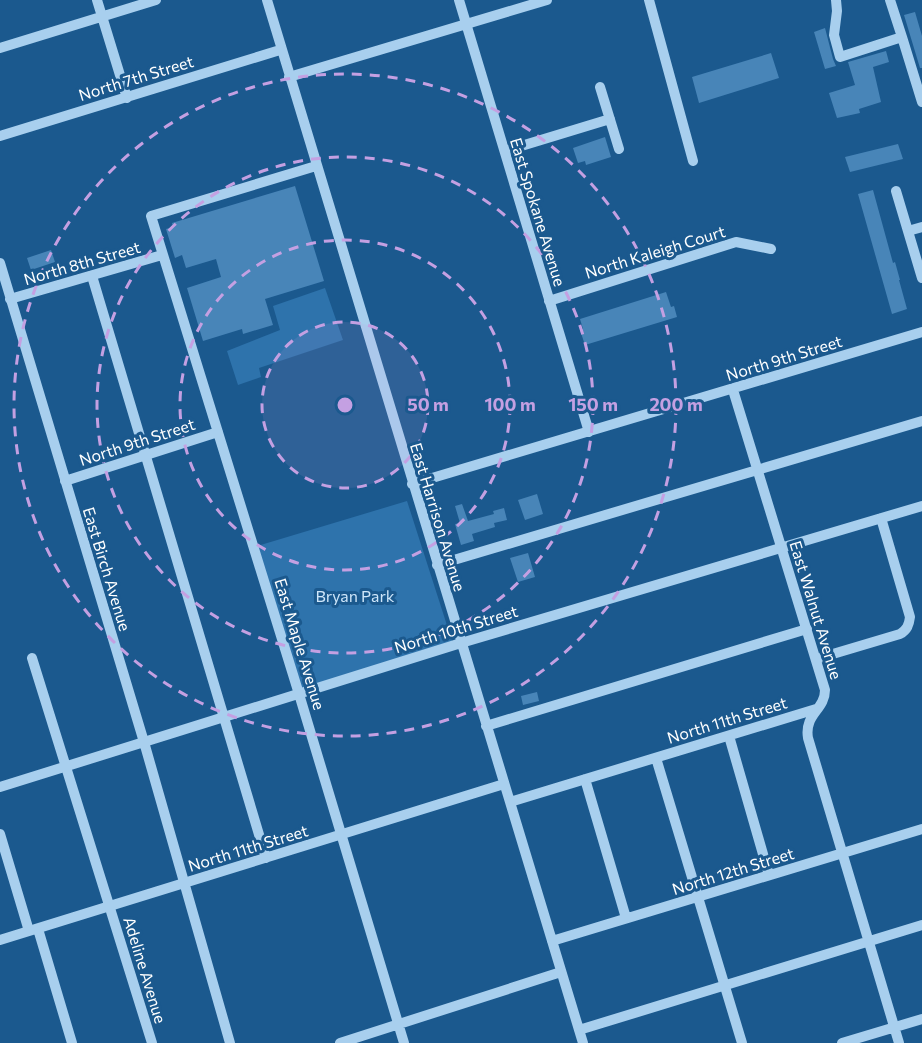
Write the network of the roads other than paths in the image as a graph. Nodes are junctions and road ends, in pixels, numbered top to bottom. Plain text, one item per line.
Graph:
1 (97, 0) edge
2 (156, 0) edge
3 (267, 0) edge
4 (459, 0) edge
5 (547, 0) edge
6 (649, 0) edge
7 (836, 0) edge
8 (890, 0) edge
9 (102, 17) junction
10 (466, 24) junction
11 (902, 37) junction
12 (0, 48) edge
13 (280, 50) junction
14 (289, 77) junction
15 (600, 87) dead end
16 (126, 98) junction
17 (922, 102) edge
18 (610, 119) junction
19 (0, 136) edge
20 (619, 149) dead end
21 (505, 151) junction
22 (693, 161) dead end
23 (316, 166) junction
24 (896, 191) dead end
25 (922, 227) edge
26 (908, 231) junction
27 (771, 249) dead end
28 (162, 255) junction
29 (0, 263) edge
30 (92, 276) junction
31 (922, 278) edge
32 (3, 283) edge
33 (10, 299) junction
34 (549, 301) junction
35 (922, 332) edge
36 (733, 390) junction
37 (922, 421) edge
38 (218, 432) junction
39 (589, 432) junction
40 (146, 455) junction
41 (758, 470) junction
42 (65, 481) junction
43 (412, 484) junction
44 (922, 506) edge
45 (881, 519) junction
46 (781, 547) junction
47 (437, 565) junction
48 (807, 629) junction
49 (461, 643) junction
50 (32, 658) dead end
51 (816, 659) junction
52 (299, 694) junction
53 (816, 709) junction
54 (224, 717) junction
55 (486, 726) junction
56 (729, 736) junction
57 (144, 742) junction
58 (656, 758) junction
59 (66, 766) junction
60 (585, 779) junction
61 (504, 784) junction
62 (0, 787) edge
63 (510, 802) junction
64 (922, 829) edge
65 (0, 834) edge
66 (341, 835) junction
67 (843, 853) junction
68 (266, 858) junction
69 (769, 875) junction
70 (184, 884) junction
71 (698, 897) junction
72 (110, 906) junction
73 (626, 918) junction
74 (922, 925) edge
75 (34, 930) junction
76 (0, 940) edge
77 (552, 941) junction
78 (869, 942) junction
79 (561, 972) junction
80 (725, 985) junction
81 (922, 1019) edge
82 (398, 1025) junction
83 (894, 1028) junction
84 (579, 1030) junction
85 (72, 1043) edge
86 (152, 1043) edge
87 (230, 1043) edge
88 (340, 1043) edge
89 (404, 1043) edge
90 (583, 1043) edge
91 (742, 1043) edge
92 (842, 1043) edge
93 (899, 1043) edge

1 - 9 street
2 - 9 street
3 - 13 street, East Harrison Avenue
4 - 10 street, East Spokane Avenue
5 - 10 street
6 - 22 street
7 - 11 street
8 - 11 street
9 - 12 street
9 - 16 street
10 - 14 street
10 - 21 street, East Spokane Avenue
11 - 17 street
13 - 14 street, East Harrison Avenue
13 - 16 street, North 7th Street
14 - 23 street, East Harrison Avenue
15 - 18 street
16 - 19 street, North 7th Street
18 - 20 street
18 - 21 street
21 - 34 street, East Spokane Avenue
23 - 28 street, East Maple Avenue
23 - 43 street, East Harrison Avenue
24 - 26 street
25 - 26 street
26 - 31 street
27 - 34 street, North Kaleigh Court
28 - 30 street, North 8th Street
28 - 38 street, East Maple Avenue
29 - 32 street, East Birch Avenue
30 - 33 street, North 8th Street
30 - 40 street
32 - 33 street, East Birch Avenue
33 - 42 street, East Birch Avenue
34 - 39 street, East Spokane Avenue
35 - 36 street, North 9th Street
36 - 39 street, North 9th Street
36 - 41 street, East Walnut Avenue
37 - 41 street
38 - 40 street, North 9th Street
38 - 52 street, East Maple Avenue
39 - 43 street, North 9th Street
40 - 42 street, North 9th Street
40 - 54 street
41 - 46 street, East Walnut Avenue
41 - 47 street
42 - 57 street, East Birch Avenue
43 - 47 street, East Harrison Avenue
44 - 45 street, North 10th Street
45 - 46 street, North 10th Street
45 - 51 street
46 - 48 street, East Walnut Avenue
46 - 49 street, North 10th Street
47 - 49 street, East Harrison Avenue
48 - 51 street, East Walnut Avenue
48 - 55 street
49 - 52 street, North 10th Street
49 - 55 street, East Harrison Avenue
50 - 59 street, Adeline Avenue
51 - 53 street, East Walnut Avenue
52 - 54 street, North 10th Street
52 - 66 street, East Maple Avenue
53 - 56 street, North 11th Street
53 - 67 street, East Walnut Avenue
54 - 57 street, North 10th Street
54 - 68 street
55 - 61 street, East Harrison Avenue
56 - 58 street, North 11th Street
56 - 69 street
57 - 59 street, North 10th Street
57 - 70 street, East Birch Avenue
58 - 60 street, North 11th Street
58 - 71 street
59 - 62 street, North 10th Street
59 - 72 street, Adeline Avenue
60 - 63 street, North 11th Street
60 - 73 street
61 - 63 street, East Harrison Avenue
61 - 66 street, North 11th Street
63 - 77 street, East Harrison Avenue
64 - 67 street, North 12th Street
65 - 75 street
66 - 68 street, North 11th Street
66 - 82 street, East Maple Avenue
67 - 69 street, North 12th Street
67 - 78 street, East Walnut Avenue
68 - 70 street, North 11th Street
69 - 71 street, North 12th Street
70 - 72 street, North 11th Street
70 - 87 street, East Birch Avenue
71 - 73 street, North 12th Street
71 - 80 street
72 - 75 street, North 11th Street
72 - 86 street, Adeline Avenue
73 - 77 street, North 12th Street
74 - 78 street
75 - 76 street, North 11th Street
75 - 85 street
77 - 79 street, East Harrison Avenue
78 - 80 street
78 - 83 street, East Walnut Avenue
79 - 82 street
79 - 84 street, East Harrison Avenue
80 - 84 street
80 - 91 street
81 - 83 street
82 - 88 street
82 - 89 street, East Maple Avenue
83 - 92 street
83 - 93 street, East Walnut Avenue
84 - 90 street, East Harrison Avenue

